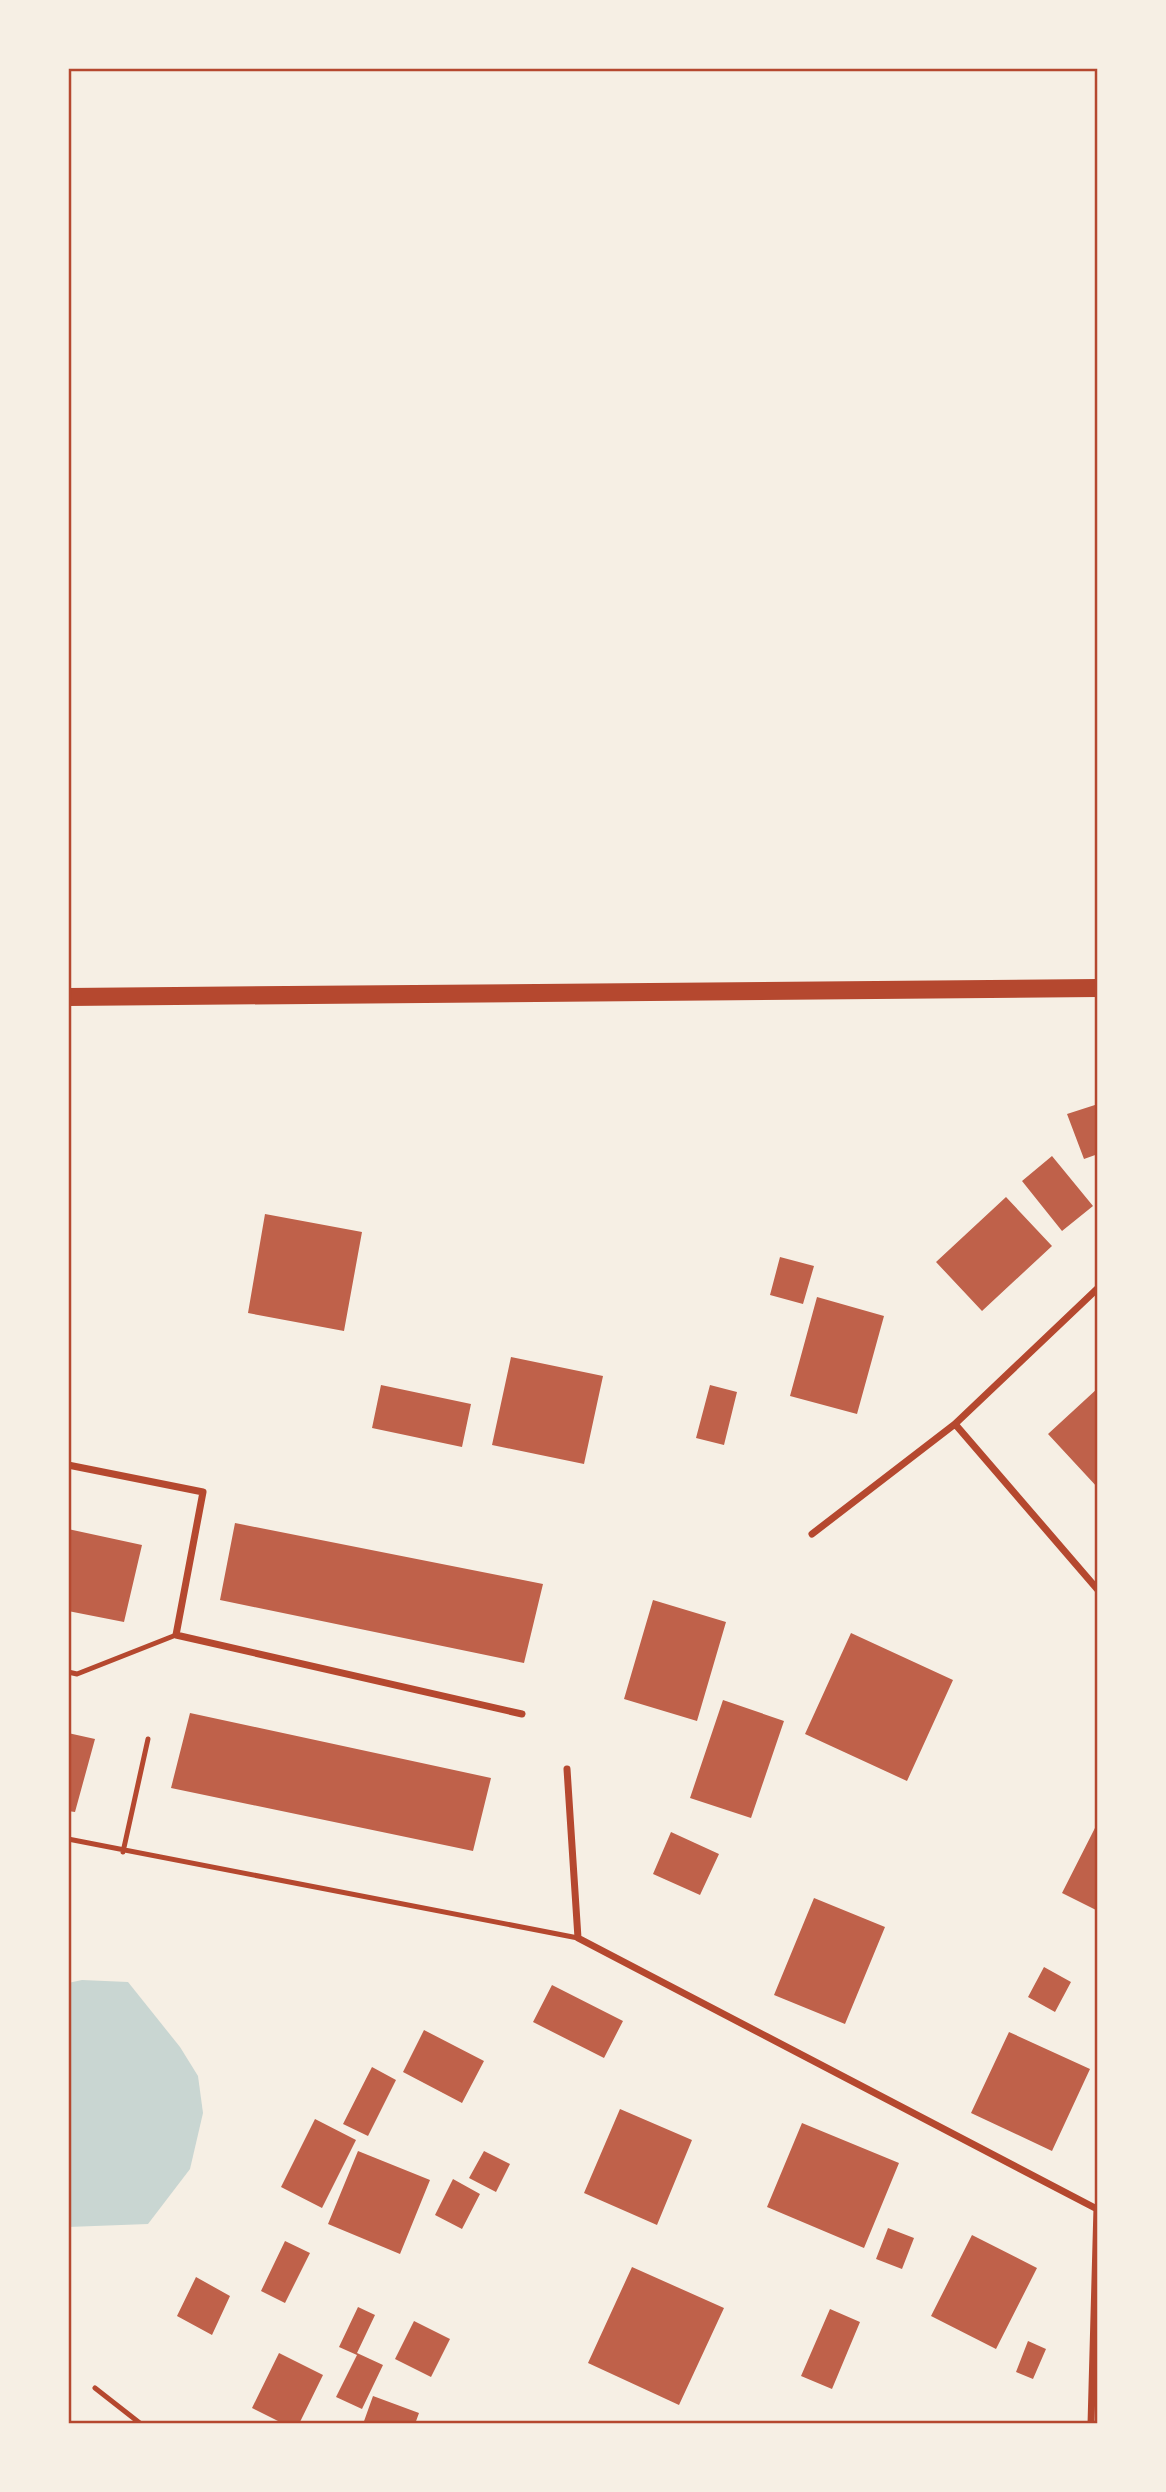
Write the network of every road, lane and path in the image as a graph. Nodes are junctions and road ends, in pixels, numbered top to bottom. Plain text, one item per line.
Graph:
1 (1098, 989) edge
2 (68, 997) edge
3 (1098, 1288) edge
4 (954, 1424) junction
5 (68, 1465) edge
6 (812, 1534) dead end
7 (1098, 1590) edge
8 (176, 1635) junction
9 (68, 1672) edge
10 (522, 1714) dead end
11 (148, 1739) dead end
12 (567, 1769) dead end
13 (68, 1839) edge
14 (122, 1852) junction
15 (578, 1938) junction
16 (1097, 2208) edge
17 (95, 2388) dead end
18 (141, 2424) edge
19 (1091, 2424) edge

1 - 2 main road
3 - 4 street
4 - 6 street
4 - 7 street
5 - 8 street
8 - 9 lane
8 - 10 street
11 - 14 lane
12 - 15 street
13 - 14 lane
14 - 15 lane
15 - 16 street
16 - 19 street
17 - 18 lane

